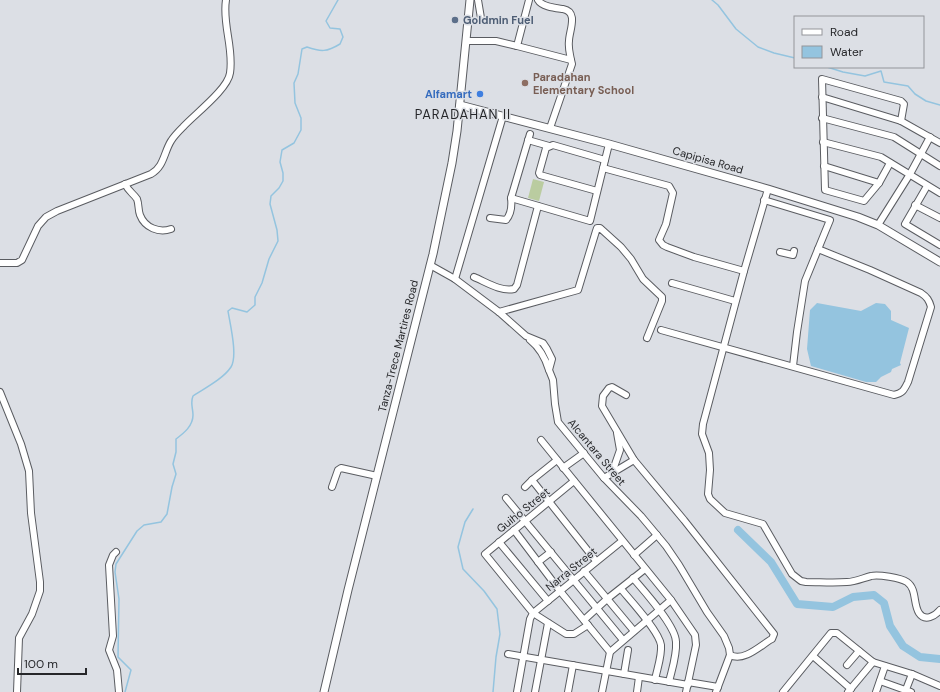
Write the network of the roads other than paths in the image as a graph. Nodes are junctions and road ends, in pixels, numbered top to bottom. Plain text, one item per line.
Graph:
1 (226, 0) edge
2 (470, 0) edge
3 (478, 0) edge
4 (529, 0) edge
5 (538, 0) edge
6 (481, 18) dead end
7 (466, 41) junction
8 (517, 46) junction
9 (571, 60) junction
10 (822, 97) junction
11 (460, 104) junction
12 (503, 116) junction
13 (822, 118) junction
14 (901, 121) junction
15 (550, 128) junction
16 (930, 137) junction
17 (823, 142) junction
18 (940, 143) edge
19 (609, 144) junction
20 (549, 146) junction
21 (920, 155) junction
22 (605, 160) junction
23 (890, 163) junction
24 (824, 166) junction
25 (940, 166) edge
26 (603, 168) junction
27 (910, 174) junction
28 (879, 183) junction
29 (125, 184) junction
30 (927, 186) junction
31 (768, 189) junction
32 (597, 191) junction
33 (940, 193) edge
34 (511, 198) junction
35 (764, 200) junction
36 (915, 205) junction
37 (538, 206) junction
38 (490, 218) dead end
39 (940, 218) edge
40 (878, 225) junction
41 (172, 229) dead end
42 (940, 245) edge
43 (818, 249) junction
44 (794, 251) dead end
45 (780, 252) dead end
46 (940, 262) edge
47 (0, 264) edge
48 (430, 265) junction
49 (744, 271) junction
50 (474, 277) dead end
51 (455, 279) junction
52 (672, 283) dead end
53 (735, 302) junction
54 (499, 312) junction
55 (661, 330) dead end
56 (647, 338) dead end
57 (722, 348) junction
58 (793, 366) junction
59 (0, 392) edge
60 (626, 395) dead end
61 (617, 429) junction
62 (541, 440) dead end
63 (584, 453) junction
64 (557, 460) junction
65 (634, 460) junction
66 (563, 468) junction
67 (612, 473) junction
68 (377, 476) junction
69 (604, 478) junction
70 (532, 480) junction
71 (574, 481) junction
72 (332, 487) dead end
73 (525, 487) dead end
74 (506, 498) dead end
75 (549, 501) junction
76 (525, 521) junction
77 (514, 530) junction
78 (657, 535) junction
79 (622, 541) junction
80 (499, 542) junction
81 (116, 552) dead end
82 (551, 552) junction
83 (634, 555) junction
84 (596, 561) junction
85 (538, 562) junction
86 (645, 569) junction
87 (584, 571) junction
88 (633, 578) junction
89 (574, 580) junction
90 (621, 589) junction
91 (560, 591) junction
92 (607, 599) junction
93 (671, 600) junction
94 (548, 601) junction
95 (596, 609) junction
96 (659, 610) junction
97 (940, 610) edge
98 (533, 613) junction
99 (647, 621) junction
100 (586, 622) junction
101 (548, 623) junction
102 (634, 631) junction
103 (623, 640) junction
104 (628, 650) dead end
105 (859, 651) junction
106 (610, 652) junction
107 (508, 654) dead end
108 (730, 655) junction
109 (812, 656) junction
110 (523, 657) junction
111 (541, 660) junction
112 (873, 662) junction
113 (848, 664) dead end
114 (572, 665) junction
115 (885, 666) junction
116 (606, 671) junction
117 (624, 674) junction
118 (912, 674) junction
119 (639, 677) junction
120 (655, 680) junction
121 (880, 681) junction
122 (669, 682) junction
123 (688, 684) junction
124 (940, 686) edge
125 (717, 689) edge
126 (849, 690) edge
127 (907, 691) edge
128 (17, 692) edge
129 (119, 692) edge
130 (324, 692) edge
131 (517, 692) edge
132 (535, 692) edge
133 (568, 692) edge
134 (602, 692) edge
135 (637, 692) edge
136 (686, 692) edge
137 (783, 692) edge
138 (876, 692) edge

1 - 29 street
2 - 7 main road, Tanza-Trece Martires Road
3 - 6 street
4 - 8 street
5 - 9 street
7 - 8 street
7 - 11 main road, Tanza-Trece Martires Road
8 - 9 street
9 - 15 street
10 - 13 street
10 - 14 street
10 - 14 street
11 - 12 main road, Capipisa Road
11 - 48 main road, Tanza-Trece Martires Road
12 - 15 main road, Capipisa Road
12 - 51 street
13 - 17 street
13 - 21 street
14 - 16 street
15 - 19 main road, Capipisa Road
16 - 18 street
16 - 21 street
17 - 23 street
17 - 24 street
19 - 22 street
19 - 31 main road, Capipisa Road
20 - 22 street
20 - 32 street
20 - 34 street
21 - 25 street
21 - 27 street
22 - 26 street
23 - 27 street
23 - 28 street
24 - 28 street
24 - 28 street
26 - 32 street
26 - 49 street
27 - 30 street
27 - 40 street
29 - 41 street
29 - 47 street
30 - 33 street
30 - 36 street
31 - 35 street
31 - 40 main road, Capipisa Road
32 - 37 street
34 - 37 street
34 - 38 street
35 - 43 street
35 - 49 street
36 - 39 street
36 - 42 street
37 - 50 street
40 - 46 main road, Capipisa Road
43 - 58 street
43 - 58 street
44 - 45 street
48 - 51 street, Alcantara Street
48 - 68 main road, Tanza-Trece Martires Road
49 - 53 street
51 - 54 street, Alcantara Street
52 - 53 street
53 - 57 street
54 - 56 street
54 - 63 street, Alcantara Street
55 - 57 street
57 - 58 street
57 - 97 street
59 - 128 street
60 - 61 street
61 - 65 street
61 - 67 street
62 - 64 street
63 - 66 street
63 - 69 street, Alcantara Street
64 - 66 street
64 - 70 street
65 - 67 street
65 - 108 street
66 - 71 street
67 - 69 street
68 - 72 street
68 - 130 main road, Tanza-Trece Martires Road
69 - 78 street, Alcantara Street
70 - 73 street
70 - 75 street
71 - 75 street, Guiho Street
71 - 79 street
74 - 76 street
75 - 76 street, Guiho Street
75 - 84 street
76 - 77 street, Guiho Street
76 - 82 street
77 - 80 street, Guiho Street
77 - 85 street
78 - 83 street
78 - 108 street, Alcantara Street
79 - 83 street
79 - 84 street, Narra Street
80 - 94 street
80 - 98 street, Guiho Street
81 - 129 street
82 - 85 street
82 - 89 street
83 - 86 street
84 - 87 street, Narra Street
85 - 91 street
86 - 88 street
86 - 93 street
87 - 89 street, Narra Street
87 - 92 street
88 - 90 street
88 - 96 street
89 - 91 street, Narra Street
89 - 95 street
90 - 92 street
90 - 99 street
91 - 94 street, Narra Street
91 - 100 street
92 - 95 street
92 - 102 street
93 - 96 street
93 - 123 street
94 - 98 street, Narra Street
95 - 100 street
95 - 103 street
96 - 99 street
96 - 122 street
98 - 101 street
98 - 110 street
99 - 102 street
99 - 120 street
100 - 101 street
100 - 106 street
101 - 111 street
102 - 103 street
103 - 106 street
104 - 117 street
105 - 109 street
105 - 112 street
105 - 113 street
106 - 116 street
107 - 110 street
108 - 125 street
109 - 126 street
109 - 137 street
110 - 111 street
110 - 131 street
111 - 114 street
111 - 132 street
112 - 115 street
112 - 126 street
114 - 116 street
114 - 133 street
115 - 118 street
115 - 121 street
116 - 117 street
116 - 134 street
117 - 119 street
118 - 124 street
118 - 127 street
119 - 120 street
119 - 135 street
120 - 122 street
121 - 127 street
121 - 138 street
122 - 123 street
123 - 125 street
123 - 136 street

